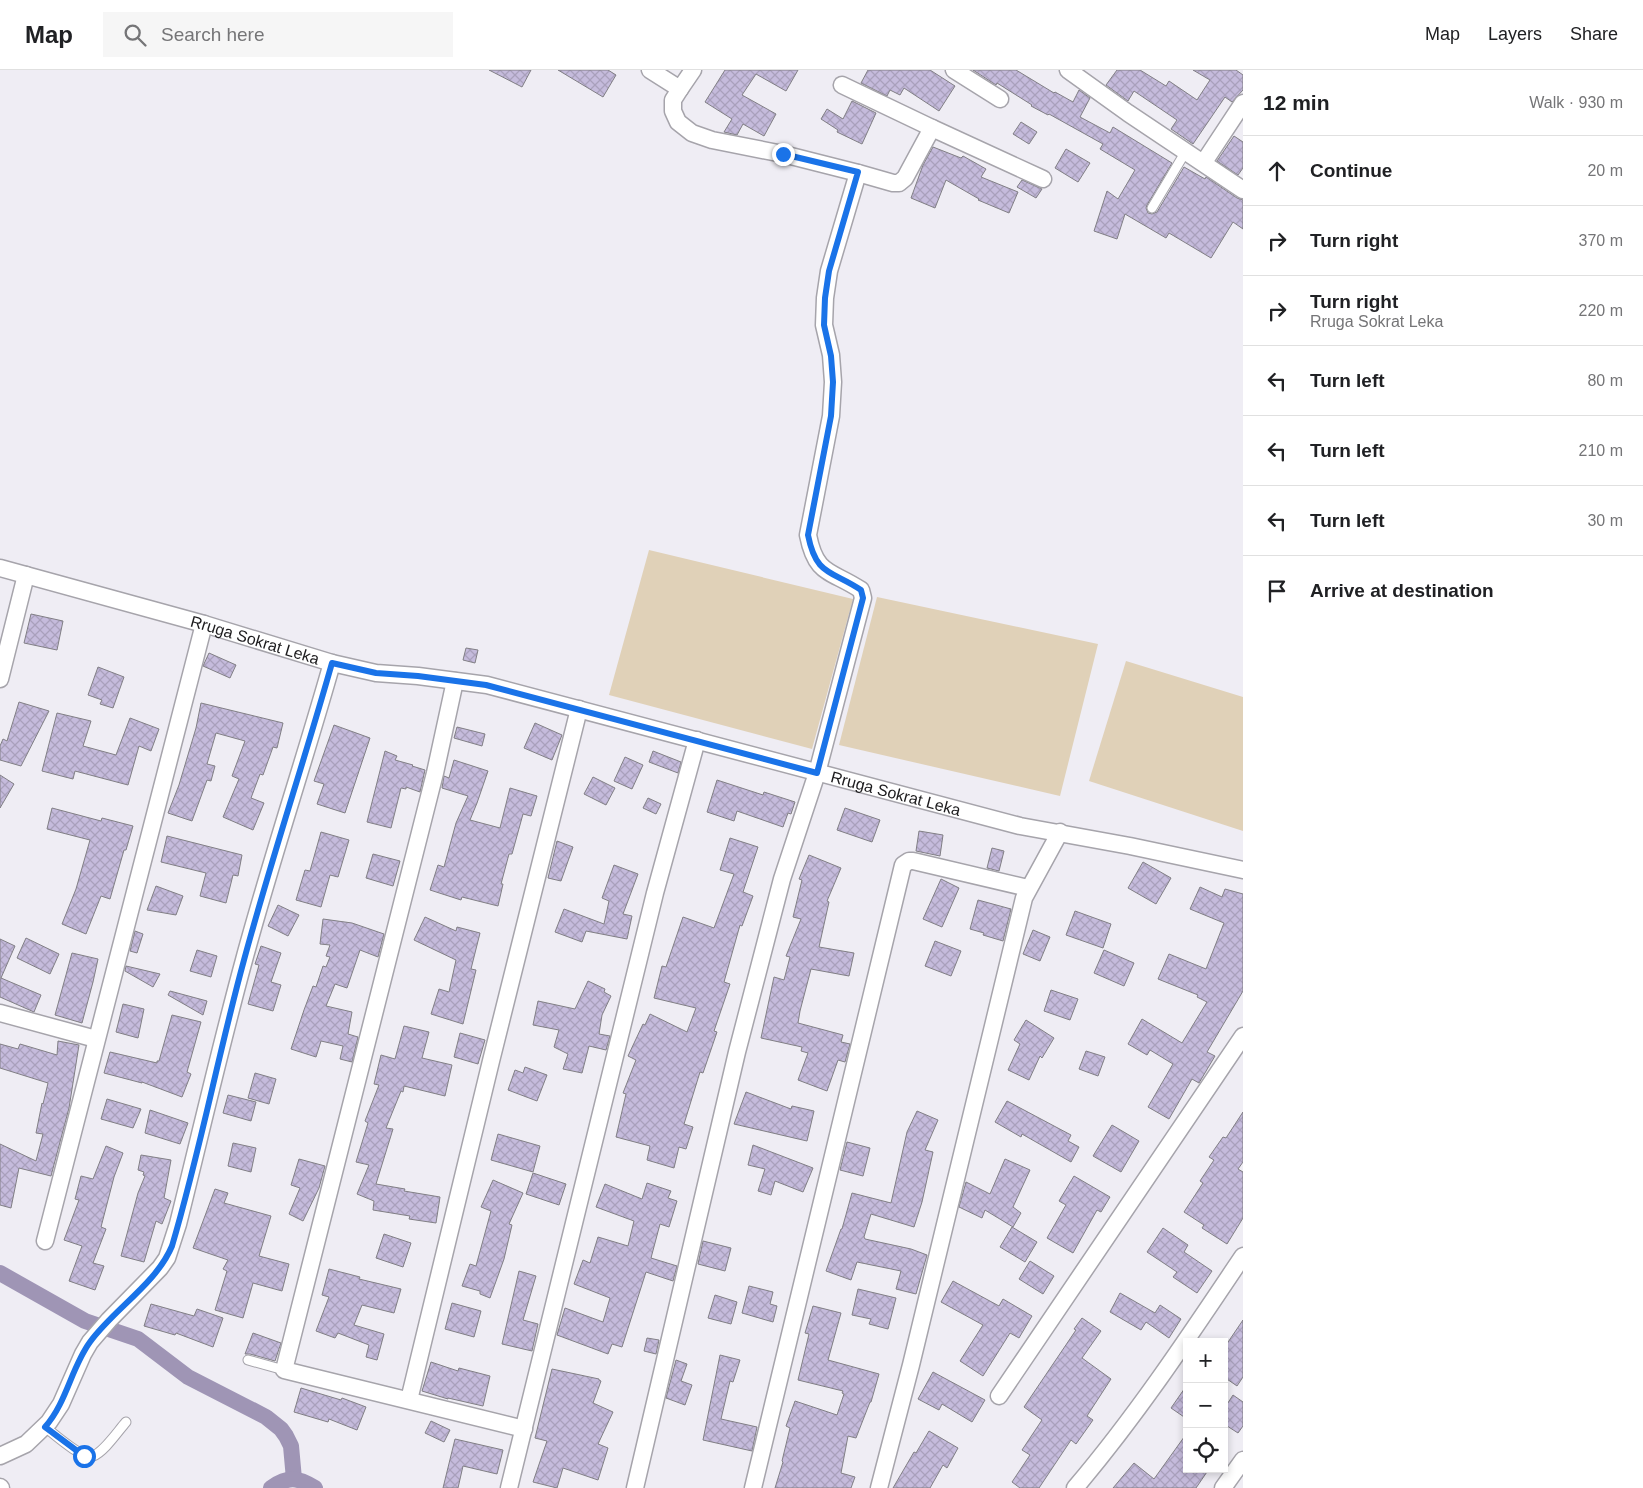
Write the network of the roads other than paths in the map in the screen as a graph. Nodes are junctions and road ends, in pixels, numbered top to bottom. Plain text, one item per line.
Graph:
1 (650, 70) edge
2 (692, 70) edge
3 (954, 70) edge
4 (1068, 70) edge
5 (842, 85) dead end
6 (680, 89) junction
7 (1000, 99) dead end
8 (1243, 102) edge
9 (932, 128) junction
10 (1186, 151) junction
11 (1204, 162) junction
12 (856, 179) junction
13 (1043, 179) dead end
14 (1243, 190) edge
15 (1152, 208) dead end
16 (0, 568) edge
17 (26, 575) junction
18 (204, 624) junction
19 (332, 663) junction
20 (0, 679) edge
21 (455, 681) junction
22 (579, 709) junction
23 (697, 740) junction
24 (817, 773) junction
25 (1060, 832) junction
26 (1243, 870) edge
27 (1028, 888) junction
28 (0, 1013) edge
29 (1243, 1036) edge
30 (96, 1039) junction
31 (45, 1241) dead end
32 (1243, 1256) edge
33 (248, 1360) dead end
34 (284, 1370) junction
35 (999, 1396) dead end
36 (409, 1400) junction
37 (126, 1422) dead end
38 (45, 1427) junction
39 (524, 1429) junction
40 (0, 1456) edge
41 (1243, 1460) edge
42 (509, 1488) edge
43 (635, 1488) edge
44 (753, 1488) edge
45 (879, 1488) edge
46 (1075, 1488) edge
47 (1223, 1488) edge

1 - 6 street
2 - 6 street
3 - 7 street
4 - 10 street
5 - 9 street
6 - 12 street
8 - 11 street
9 - 12 street
9 - 13 street
10 - 11 street
10 - 15 lane
11 - 14 street
12 - 24 street
16 - 17 street, Rruga Sokrat Leka
17 - 18 street, Rruga Sokrat Leka
17 - 20 street
18 - 19 street, Rruga Sokrat Leka
18 - 30 street
19 - 21 street, Rruga Sokrat Leka
19 - 38 street
21 - 22 street, Rruga Sokrat Leka
21 - 34 street
22 - 23 street, Rruga Sokrat Leka
22 - 36 street
23 - 24 street, Rruga Sokrat Leka
23 - 39 street
24 - 25 street, Rruga Sokrat Leka
24 - 43 street
25 - 26 street, Rruga Sokrat Leka
25 - 27 street
27 - 44 street
27 - 45 street
28 - 30 street
29 - 35 street
30 - 31 street
32 - 46 street
33 - 34 lane
34 - 36 street
36 - 39 street
37 - 38 lane
38 - 40 street
39 - 42 street
41 - 47 street

